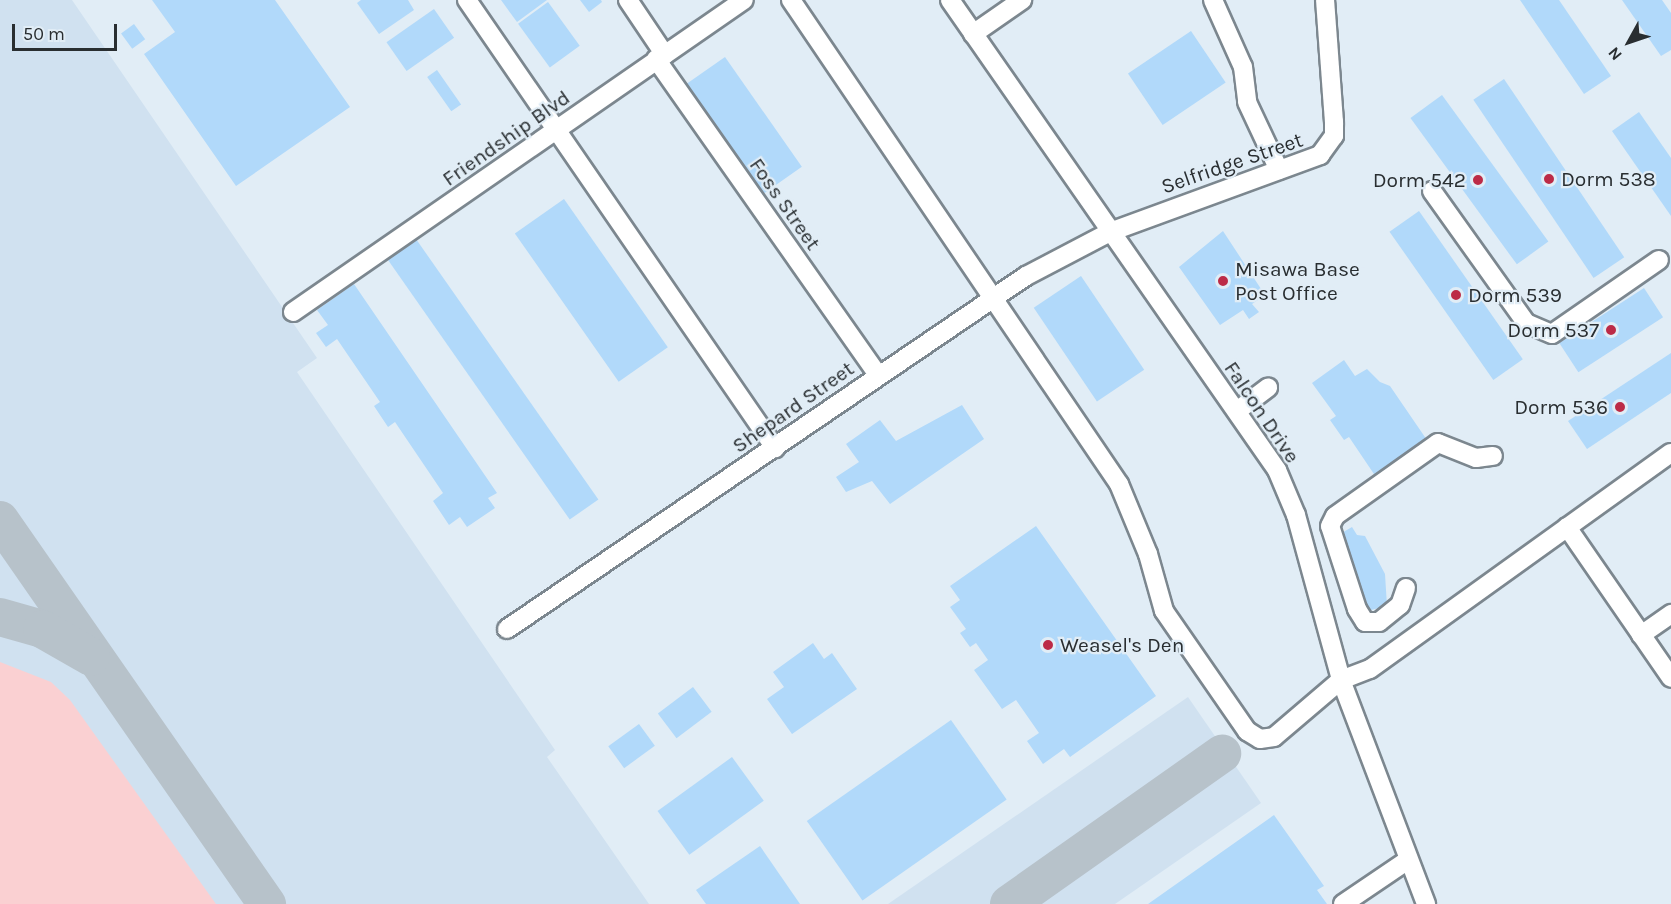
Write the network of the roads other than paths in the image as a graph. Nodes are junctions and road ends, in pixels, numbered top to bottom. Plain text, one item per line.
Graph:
1 (467, 0) edge
2 (627, 0) edge
3 (744, 0) edge
4 (791, 0) edge
5 (950, 0) edge
6 (961, 0) edge
7 (1022, 0) edge
8 (1214, 0) edge
9 (1325, 0) edge
10 (970, 29) junction
11 (660, 57) junction
12 (557, 131) junction
13 (1279, 170) junction
14 (1432, 191) dead end
15 (1110, 232) junction
16 (1659, 260) dead end
17 (994, 300) junction
18 (293, 312) dead end
19 (878, 375) junction
20 (1268, 388) dead end
21 (1237, 411) junction
22 (776, 448) junction
23 (1671, 453) edge
24 (1493, 456) dead end
25 (1567, 527) junction
26 (1406, 588) dead end
27 (1671, 614) edge
28 (507, 628) dead end
29 (1641, 635) junction
30 (1671, 678) edge
31 (1341, 680) junction
32 (1408, 860) junction
33 (1343, 904) edge
34 (1426, 904) edge

1 - 12 street
2 - 11 street, Foss Street
3 - 11 street, Friendship Blvd
4 - 17 street
5 - 10 street, Falcon Drive
6 - 10 street
7 - 10 street
8 - 13 street
9 - 13 street, Selfridge Street
10 - 15 street, Falcon Drive
11 - 12 street, Friendship Blvd
11 - 19 street, Foss Street
12 - 18 street, Friendship Blvd
12 - 22 street
13 - 15 street, Selfridge Street
14 - 16 street
15 - 17 street, Shepard Street
15 - 21 street, Falcon Drive
17 - 19 street, Shepard Street
17 - 31 street
19 - 22 street, Shepard Street
20 - 21 street
21 - 31 street, Falcon Drive
22 - 28 street, Shepard Street
23 - 25 street
24 - 26 street
25 - 29 street
25 - 31 street
27 - 29 street
29 - 30 street
31 - 32 street, Falcon Drive
32 - 33 street
32 - 34 street, Falcon Drive

